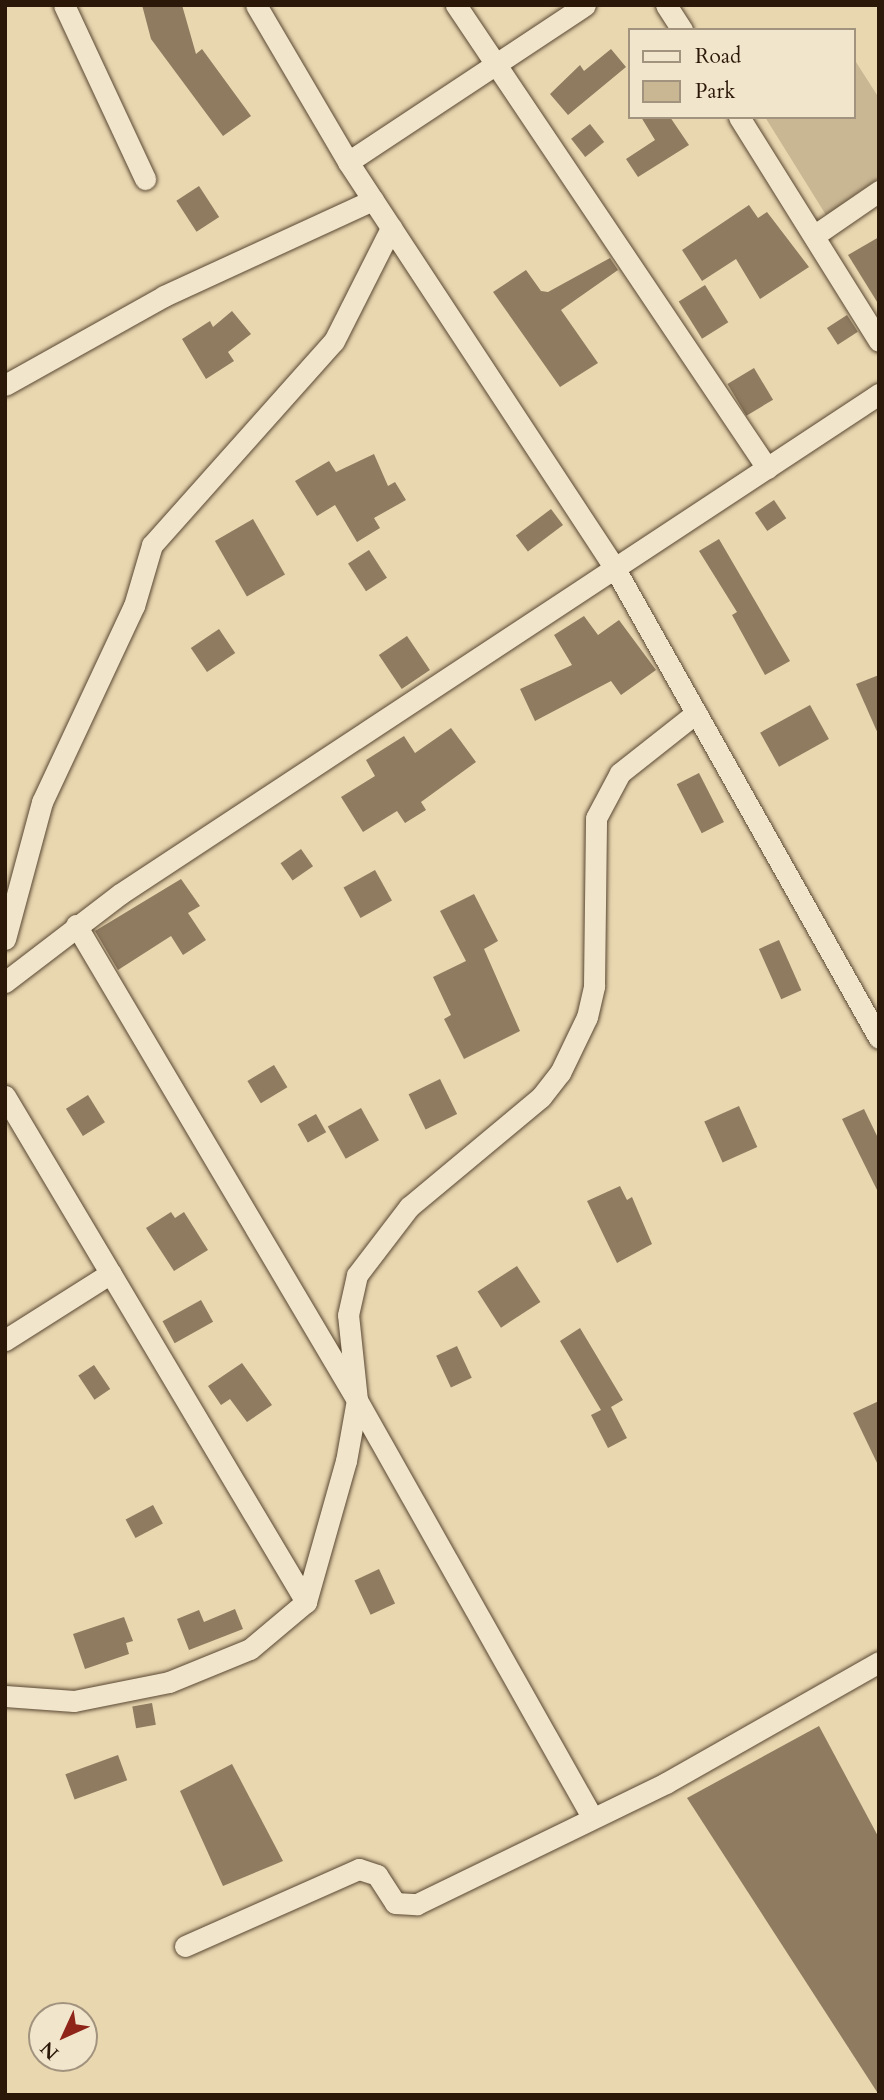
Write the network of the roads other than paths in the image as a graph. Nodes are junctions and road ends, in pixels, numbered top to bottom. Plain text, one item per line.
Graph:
1 (64, 5) edge
2 (257, 5) edge
3 (456, 5) edge
4 (585, 5) edge
5 (666, 5) edge
6 (681, 28) edge
7 (495, 66) junction
8 (740, 119) edge
9 (348, 162) junction
10 (145, 179) dead end
11 (879, 191) edge
12 (373, 200) junction
13 (391, 228) junction
14 (815, 235) junction
15 (879, 341) edge
16 (5, 385) edge
17 (879, 394) edge
18 (766, 468) junction
19 (614, 567) junction
20 (696, 713) junction
21 (76, 925) junction
22 (5, 939) edge
23 (5, 982) edge
24 (879, 1038) edge
25 (5, 1096) edge
26 (111, 1273) junction
27 (5, 1340) edge
28 (357, 1400) junction
29 (306, 1602) junction
30 (879, 1661) edge
31 (5, 1696) edge
32 (592, 1817) junction
33 (185, 1946) dead end

1 - 10 street
2 - 9 street
3 - 7 street
4 - 7 street
5 - 6 street
7 - 9 street
7 - 18 street
8 - 14 street
9 - 12 street
11 - 14 street
12 - 13 street
12 - 16 street
13 - 19 street
13 - 22 street
14 - 15 street
17 - 18 street
18 - 19 street
19 - 20 street
19 - 21 street
20 - 24 street
20 - 28 street
21 - 23 street
21 - 28 street
25 - 26 street
26 - 27 street
26 - 29 street
28 - 29 street
28 - 32 street
29 - 31 street
30 - 32 street
32 - 33 street

